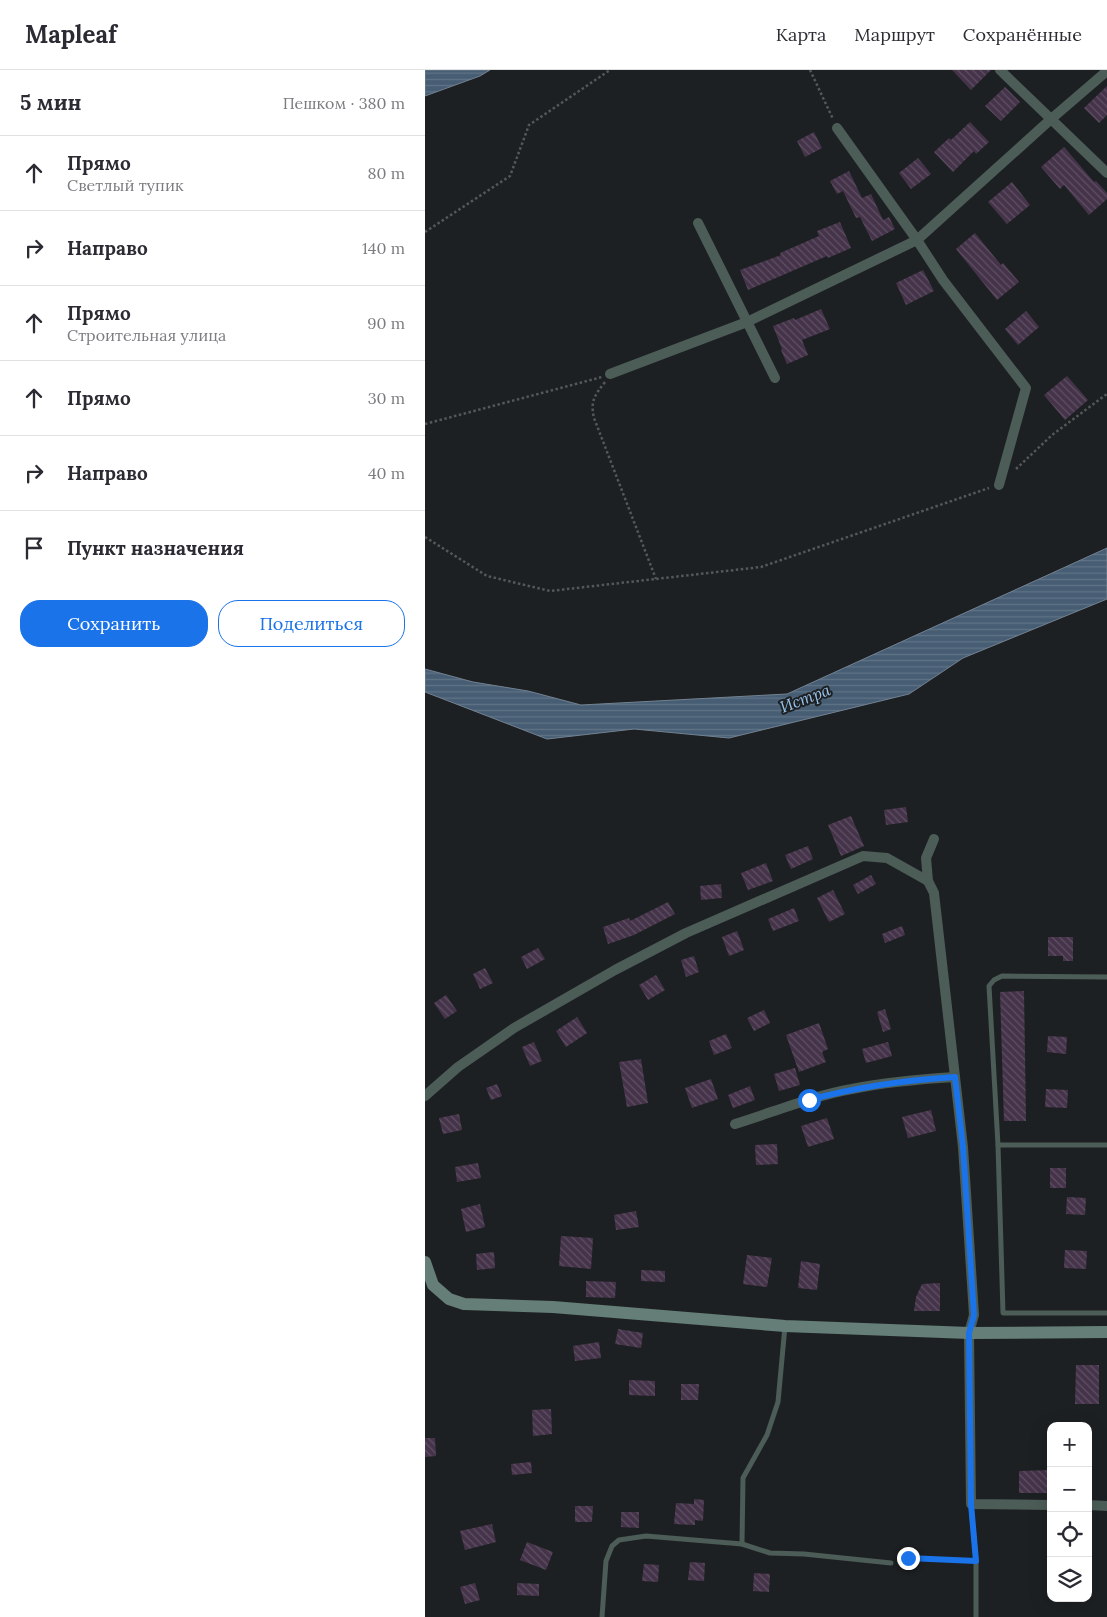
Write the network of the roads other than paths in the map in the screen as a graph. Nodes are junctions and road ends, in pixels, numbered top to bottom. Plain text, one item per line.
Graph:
1 (1000, 70) edge
2 (1107, 71) edge
3 (1050, 120) junction
4 (837, 128) road end
5 (1107, 173) edge
6 (697, 223) dead end
7 (917, 240) junction
8 (747, 322) junction
9 (610, 374) road end
10 (775, 378) dead end
11 (999, 485) road end
12 (934, 838) dead end
13 (927, 881) junction
14 (1107, 977) edge
15 (955, 1077) junction
16 (425, 1096) edge
17 (735, 1124) dead end
18 (997, 1145) junction
19 (1107, 1145) edge
20 (425, 1262) edge
21 (1107, 1313) edge
22 (785, 1326) junction
23 (1107, 1332) edge
24 (969, 1333) junction
25 (971, 1504) junction
26 (1047, 1505) edge
27 (1092, 1506) edge
28 (1107, 1506) edge
29 (742, 1544) junction
30 (891, 1563) road end
31 (602, 1617) edge
32 (976, 1617) edge

1 - 3 street
2 - 3 street
3 - 5 street
3 - 7 street
4 - 7 street
6 - 8 street
7 - 8 street
7 - 11 street
8 - 9 street
8 - 10 street
12 - 13 street
13 - 15 street
13 - 16 street
14 - 18 lane
15 - 17 street
15 - 24 street
18 - 19 lane
18 - 21 lane
20 - 22 street
22 - 24 street
22 - 29 lane
23 - 24 street
24 - 25 street
25 - 26 street
25 - 32 lane
27 - 28 street
29 - 30 lane
29 - 31 lane

